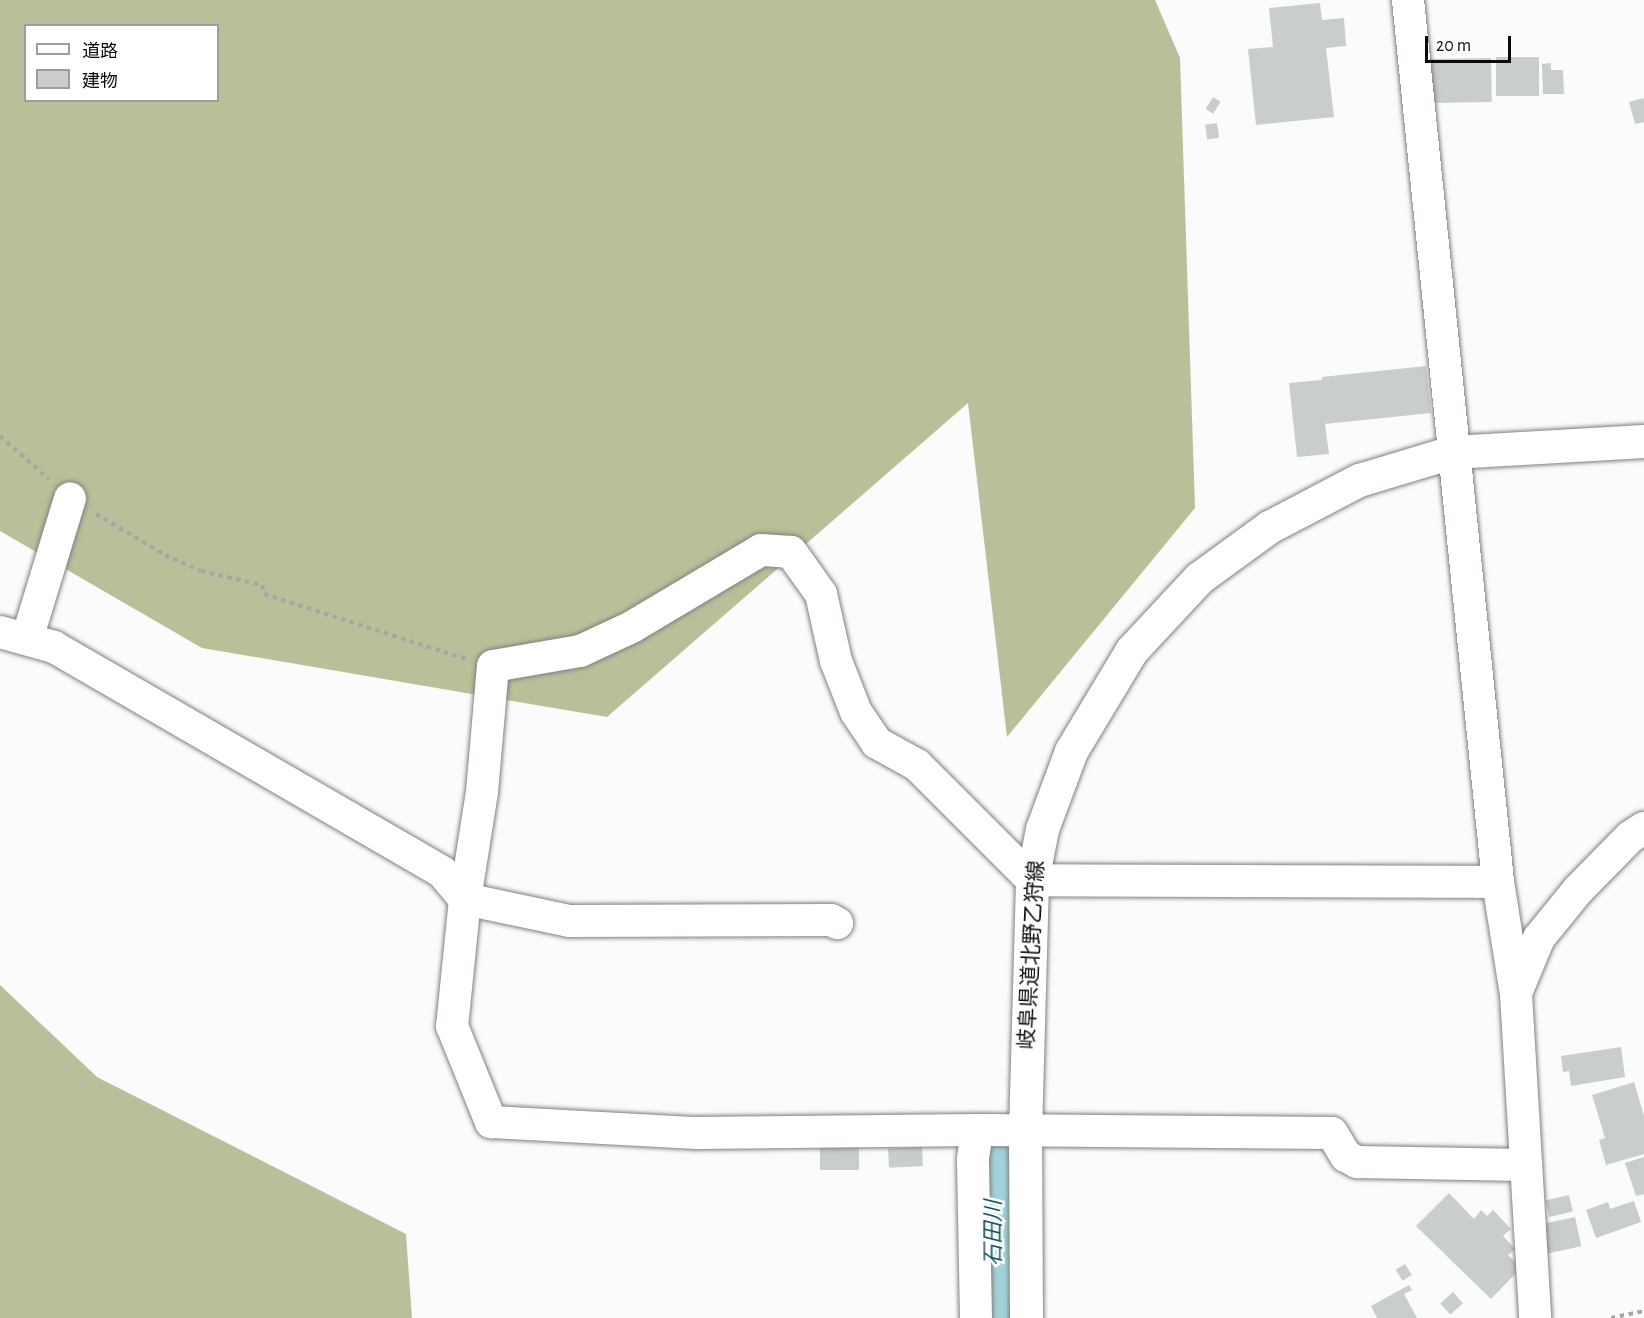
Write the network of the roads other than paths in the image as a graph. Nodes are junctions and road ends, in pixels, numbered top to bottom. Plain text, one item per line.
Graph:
1 (1408, 0) edge
2 (1644, 441) edge
3 (1452, 452) junction
4 (70, 498) road end
5 (14, 635) edge
6 (1644, 828) edge
7 (1032, 880) junction
8 (1498, 882) junction
9 (465, 899) junction
10 (837, 924) dead end
11 (1516, 994) junction
12 (977, 1130) junction
13 (1025, 1132) junction
14 (1524, 1165) junction
15 (976, 1318) edge
16 (1026, 1318) edge
17 (1535, 1318) edge

1 - 3 street
2 - 3 main road, 岐阜県道北野乙狩線
3 - 7 main road, 岐阜県道北野乙狩線
3 - 8 street
4 - 5 street
5 - 9 street
6 - 11 street
7 - 8 street
7 - 9 street
7 - 13 main road, 岐阜県道北野乙狩線
8 - 11 street
9 - 10 street
9 - 12 street
11 - 14 street
12 - 13 street
12 - 15 street
13 - 14 street
13 - 16 main road, 岐阜県道北野乙狩線
14 - 17 street

